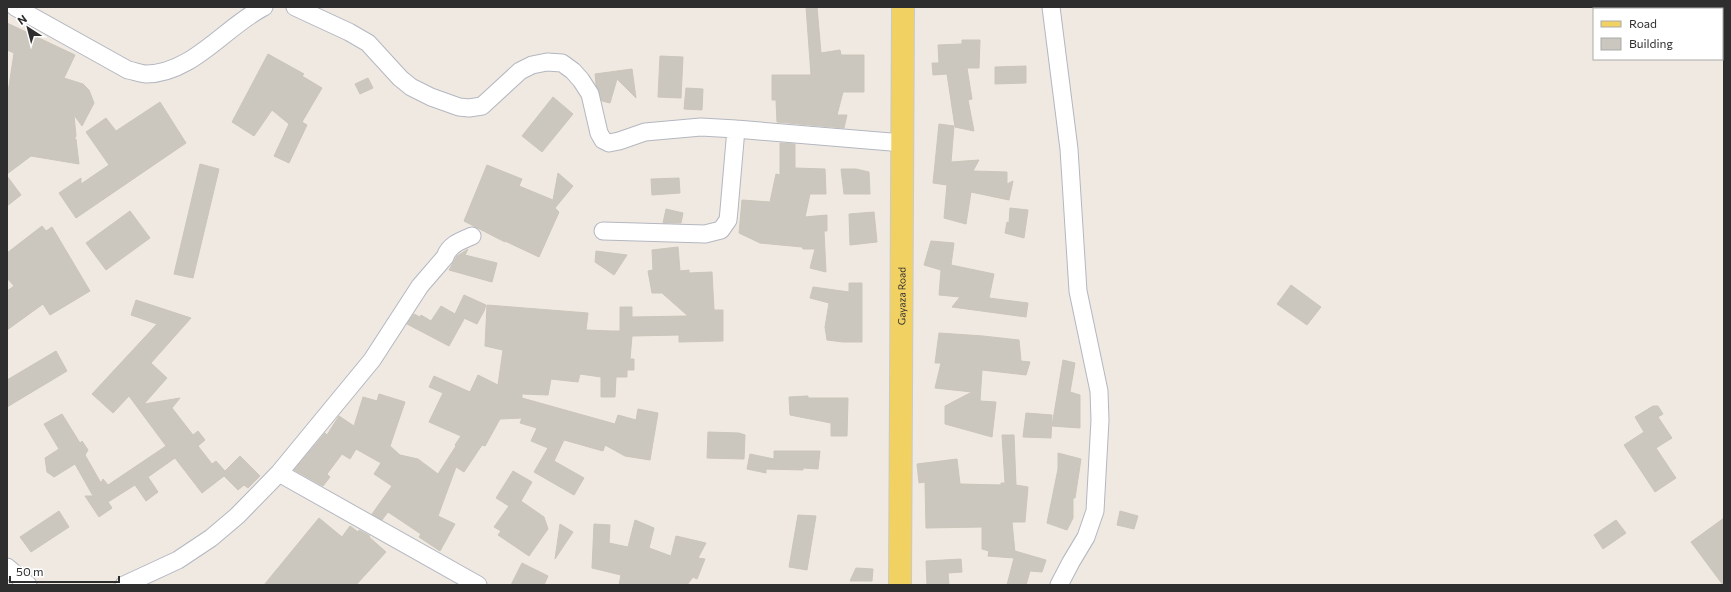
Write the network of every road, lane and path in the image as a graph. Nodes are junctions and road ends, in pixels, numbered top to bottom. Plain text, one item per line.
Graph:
1 (15, 7) edge
2 (264, 7) edge
3 (296, 7) edge
4 (903, 7) edge
5 (1051, 7) edge
6 (736, 128) junction
7 (903, 142) junction
8 (603, 230) dead end
9 (472, 236) dead end
10 (279, 473) junction
11 (7, 567) edge
12 (28, 585) edge
13 (124, 585) edge
14 (478, 585) edge
15 (900, 585) edge
16 (1059, 585) edge

1 - 2 street
3 - 6 street
4 - 7 main road, Gayaza Road
5 - 16 street
6 - 7 street
6 - 8 street
7 - 15 main road, Gayaza Road
9 - 10 street
10 - 13 street
10 - 14 street
11 - 12 street

